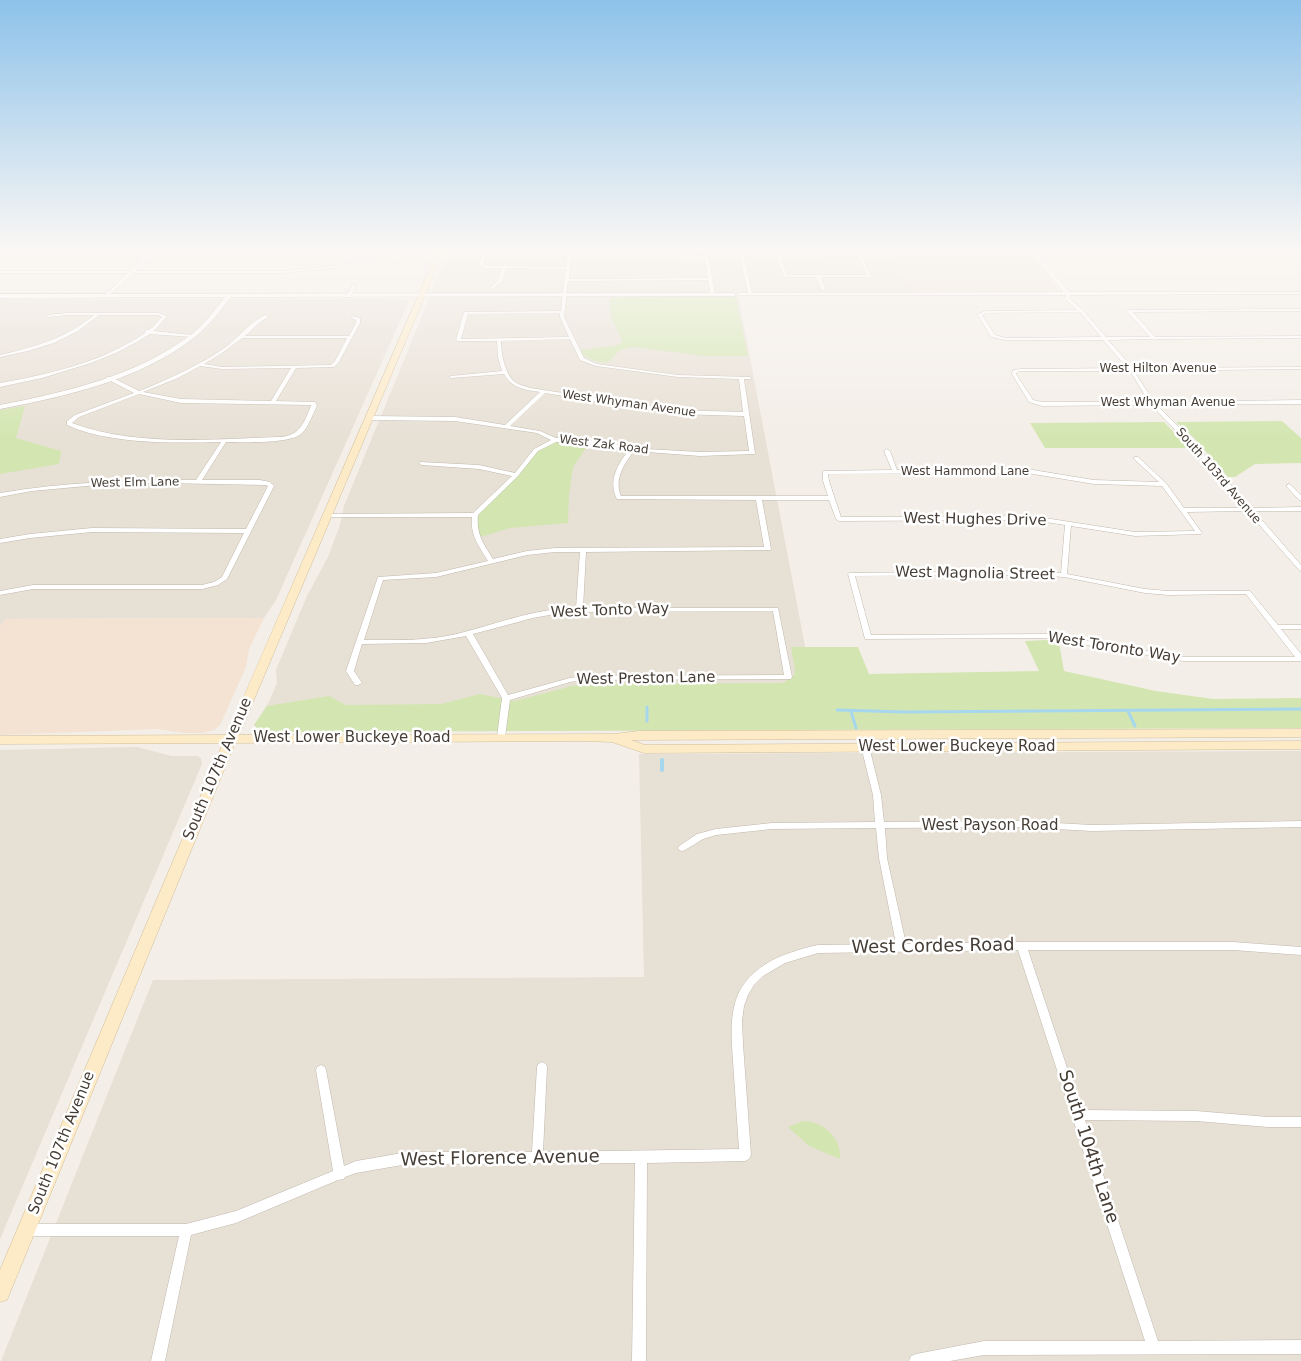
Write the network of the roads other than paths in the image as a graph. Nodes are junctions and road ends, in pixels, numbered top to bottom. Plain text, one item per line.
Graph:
1 (1081, 311) edge
2 (216, 312) edge
3 (414, 312) edge
4 (562, 312) joint
5 (1030, 312) edge
6 (1129, 312) edge
7 (98, 314) junction
8 (48, 316) dead end
9 (267, 316) dead end
10 (354, 316) dead end
11 (147, 332) junction
12 (192, 336) junction
13 (241, 337) junction
14 (350, 337) junction
15 (1301, 337) edge
16 (571, 338) junction
17 (1155, 338) junction
18 (1105, 339) junction
19 (499, 340) junction
20 (0, 356) edge
21 (200, 365) junction
22 (294, 367) junction
23 (1301, 368) edge
24 (1131, 369) junction
25 (506, 372) junction
26 (451, 377) dead end
27 (109, 378) junction
28 (741, 378) junction
29 (750, 378) dead end
30 (0, 386) edge
31 (138, 392) junction
32 (543, 392) junction
33 (273, 401) junction
34 (1301, 402) edge
35 (1036, 403) joint
36 (1152, 404) junction
37 (0, 407) edge
38 (746, 414) junction
39 (369, 418) junction
40 (507, 426) junction
41 (226, 440) junction
42 (555, 440) junction
43 (633, 449) junction
44 (887, 451) dead end
45 (1136, 458) dead end
46 (422, 463) dead end
47 (895, 472) junction
48 (516, 475) junction
49 (198, 482) junction
50 (1164, 484) junction
51 (1301, 486) edge
52 (0, 495) edge
53 (759, 498) junction
54 (831, 498) junction
55 (1301, 499) edge
56 (1248, 509) junction
57 (1301, 509) edge
58 (1182, 510) junction
59 (327, 515) junction
60 (475, 515) junction
61 (1068, 523) junction
62 (249, 530) junction
63 (0, 541) edge
64 (583, 550) junction
65 (492, 562) junction
66 (1301, 569) edge
67 (1064, 575) junction
68 (1, 592) edge
69 (578, 609) junction
70 (1276, 627) junction
71 (1301, 627) edge
72 (468, 632) junction
73 (868, 637) joint
74 (359, 642) junction
75 (1301, 659) edge
76 (788, 677) joint
77 (358, 683) dead end
78 (506, 698) junction
79 (1301, 733) edge
80 (862, 734) junction
81 (501, 737) junction
82 (231, 738) junction
83 (614, 738) junction
84 (0, 740) edge
85 (1301, 745) edge
86 (865, 748) junction
87 (1301, 824) edge
88 (879, 826) junction
89 (682, 848) dead end
90 (1022, 946) junction
91 (902, 947) junction
92 (1301, 951) edge
93 (542, 1067) dead end
94 (321, 1070) dead end
95 (1078, 1114) junction
96 (1301, 1122) edge
97 (745, 1155) joint
98 (537, 1157) junction
99 (641, 1157) junction
100 (340, 1174) junction
101 (26, 1230) junction
102 (186, 1230) junction
103 (0, 1293) edge
104 (1301, 1347) edge
105 (1154, 1348) junction
106 (158, 1361) edge
107 (639, 1361) edge
108 (916, 1361) edge

1 - 18 street, South 103rd Avenue
2 - 12 street
3 - 39 main road, South 107th Avenue
4 - 16 street
4 - 19 street
5 - 18 street
6 - 17 street
7 - 8 street
7 - 11 street
7 - 20 street
9 - 13 street
10 - 14 street
11 - 12 street
11 - 30 street
12 - 27 street
13 - 14 street
13 - 21 street
14 - 22 street
15 - 17 street
16 - 19 street
16 - 28 street
17 - 18 street
18 - 24 street, South 103rd Avenue
19 - 25 street
21 - 22 street
21 - 31 street
22 - 33 street
23 - 24 street, West Hilton Avenue
24 - 35 street, West Hilton Avenue
24 - 36 street, South 103rd Avenue
25 - 26 street
25 - 32 street, West Whyman Avenue
27 - 31 street
27 - 37 street
28 - 29 street
28 - 38 street
31 - 33 street
31 - 41 street
32 - 38 street, West Whyman Avenue
32 - 40 street
33 - 41 street
34 - 36 street, West Whyman Avenue
35 - 36 street, West Whyman Avenue
36 - 56 street, South 103rd Avenue
38 - 43 street, West Zak Road
39 - 40 street, West Zak Road
39 - 59 main road, South 107th Avenue
40 - 42 street, West Zak Road
41 - 49 street
42 - 43 street, West Zak Road
42 - 48 street
43 - 53 street
44 - 47 street
45 - 50 street
46 - 48 street
47 - 50 street, West Hammond Lane
47 - 54 street, West Hammond Lane
48 - 60 street
49 - 52 street, West Elm Lane
49 - 62 street, West Elm Lane
50 - 58 street
51 - 55 street
53 - 54 street
53 - 64 street
54 - 61 street, West Hughes Drive
56 - 57 street
56 - 58 street
56 - 66 street, South 103rd Avenue
58 - 61 street, West Hughes Drive
59 - 60 street
59 - 82 main road, South 107th Avenue
60 - 65 street
61 - 67 street
62 - 63 street
62 - 68 street
64 - 65 street
64 - 69 street
65 - 74 street
67 - 70 street, West Magnolia Street
67 - 73 street, West Magnolia Street
69 - 72 street, West Tonto Way
69 - 76 street, West Tonto Way
70 - 71 street
70 - 75 street
72 - 74 street, West Tonto Way
72 - 78 street
73 - 75 street, West Toronto Way
74 - 77 street
76 - 78 street, West Preston Lane
78 - 81 street
79 - 80 main road, West Lower Buckeye Road
80 - 83 main road, West Lower Buckeye Road
80 - 86 street
81 - 82 main road, West Lower Buckeye Road
81 - 83 main road, West Lower Buckeye Road
82 - 84 main road, West Lower Buckeye Road
82 - 101 main road, South 107th Avenue
83 - 86 main road, West Lower Buckeye Road
85 - 86 main road, West Lower Buckeye Road
86 - 88 street
87 - 88 street, West Payson Road
88 - 89 street, West Payson Road
88 - 91 street
90 - 91 street, West Cordes Road
90 - 92 street, West Cordes Road
90 - 95 street, South 104th Lane
91 - 97 street, West Cordes Road
93 - 98 street
94 - 100 street
95 - 96 street
95 - 105 street, South 104th Lane
97 - 99 street, West Florence Avenue
98 - 99 street, West Florence Avenue
98 - 100 street, West Florence Avenue
99 - 107 street
100 - 102 street, West Florence Avenue
101 - 102 street, West Florence Avenue
101 - 103 main road, South 107th Avenue
102 - 106 street
104 - 105 street
105 - 108 street

